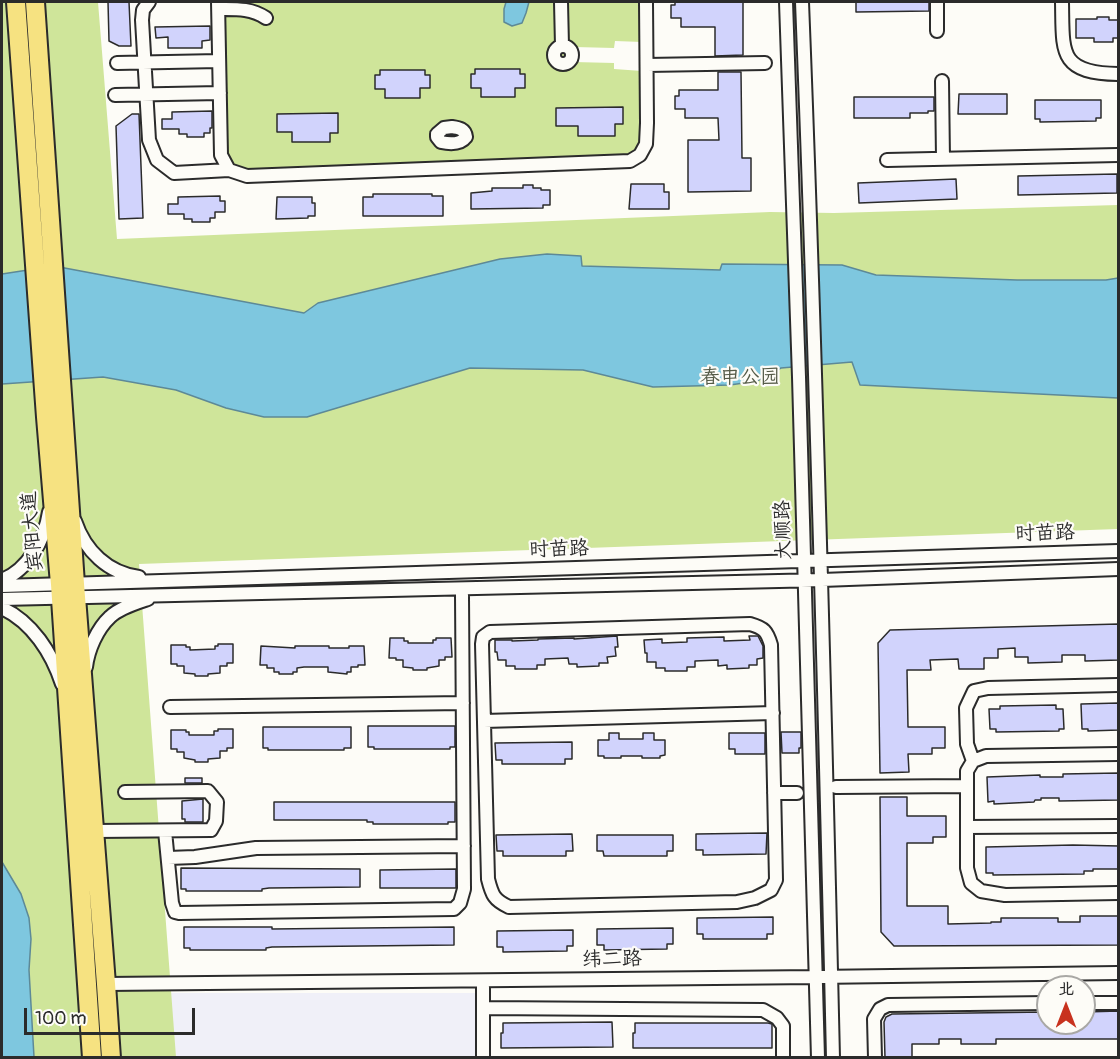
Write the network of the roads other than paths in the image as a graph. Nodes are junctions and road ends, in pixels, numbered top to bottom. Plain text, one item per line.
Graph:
1 (16, 2) edge
2 (35, 2) edge
3 (149, 2) edge
4 (561, 2) edge
5 (646, 2) edge
6 (786, 2) edge
7 (802, 2) edge
8 (937, 2) edge
9 (1062, 2) edge
10 (218, 5) edge
11 (266, 18) dead end
12 (937, 31) dead end
13 (562, 46) dead end
14 (219, 61) junction
15 (145, 62) junction
16 (117, 63) dead end
17 (765, 63) dead end
18 (647, 65) junction
19 (1119, 74) edge
20 (942, 81) dead end
21 (220, 93) junction
22 (115, 95) dead end
23 (146, 95) junction
24 (1119, 155) edge
25 (943, 159) junction
26 (887, 160) dead end
27 (229, 171) junction
28 (41, 225) junction
29 (61, 494) junction
30 (1119, 551) edge
31 (804, 562) junction
32 (821, 562) junction
33 (1119, 569) edge
34 (2, 580) edge
35 (822, 580) junction
36 (2, 586) edge
37 (167, 588) junction
38 (68, 590) junction
39 (462, 595) dead end
40 (2, 598) edge
41 (2, 608) edge
42 (1119, 685) edge
43 (84, 692) junction
44 (68, 703) junction
45 (463, 704) junction
46 (170, 706) dead end
47 (773, 713) junction
48 (484, 721) junction
49 (1119, 754) edge
50 (973, 761) junction
51 (967, 786) junction
52 (836, 787) dead end
53 (125, 792) dead end
54 (774, 793) junction
55 (797, 793) dead end
56 (1119, 826) edge
57 (967, 827) junction
58 (94, 831) junction
59 (165, 831) junction
60 (464, 846) junction
61 (168, 858) junction
62 (1119, 893) edge
63 (1119, 973) edge
64 (816, 977) junction
65 (831, 977) junction
66 (106, 984) junction
67 (483, 987) dead end
68 (1036, 1003) edge
69 (1096, 1003) edge
70 (1119, 1003) edge
71 (483, 1008) junction
72 (93, 1058) edge
73 (111, 1058) edge
74 (483, 1058) edge
75 (783, 1058) edge
76 (818, 1058) edge
77 (833, 1058) edge
78 (875, 1058) edge

1 - 28 highway, 宾阳大道
2 - 28 highway, 宾阳大道
3 - 15 street
4 - 13 street
5 - 18 street
6 - 31 street, 大顺路
7 - 32 street, 大顺路
8 - 12 street
9 - 19 street
10 - 11 street
10 - 14 street
14 - 15 street
14 - 21 street
15 - 16 street
15 - 23 street
17 - 18 street
18 - 27 street
20 - 25 street
21 - 23 street
21 - 27 street
22 - 23 street
23 - 27 street
24 - 25 street
25 - 26 street
28 - 29 highway, 宾阳大道
28 - 29 highway, 宾阳大道
29 - 34 street
29 - 37 street
29 - 38 highway, 宾阳大道
30 - 32 street, 时苗路
31 - 32 street, 时苗路
31 - 37 street, 时苗路
31 - 64 street, 大顺路
32 - 35 street, 大顺路
33 - 35 street, 时苗路
35 - 37 street, 时苗路
35 - 65 street, 大顺路
36 - 38 street, 时苗路
37 - 38 street, 时苗路
37 - 43 street
38 - 40 street, 时苗路
38 - 43 highway, 宾阳大道
38 - 44 highway, 宾阳大道
39 - 45 street
41 - 44 street
42 - 50 street
43 - 58 highway, 宾阳大道
44 - 72 highway, 宾阳大道
45 - 46 street
45 - 60 street
47 - 48 street
47 - 48 street
47 - 54 street
48 - 54 street
49 - 50 street
50 - 51 street
51 - 52 street
51 - 57 street
53 - 59 street
54 - 55 street
56 - 57 street
57 - 62 street
58 - 59 street
58 - 66 highway, 宾阳大道
59 - 61 street
60 - 61 street
60 - 61 street
63 - 65 street, 纬二路
64 - 65 street, 纬二路
64 - 66 street, 纬二路
64 - 76 street, 大顺路
65 - 77 street, 大顺路
66 - 73 highway, 宾阳大道
67 - 71 street
68 - 78 street
69 - 70 street
71 - 74 street
71 - 75 street

